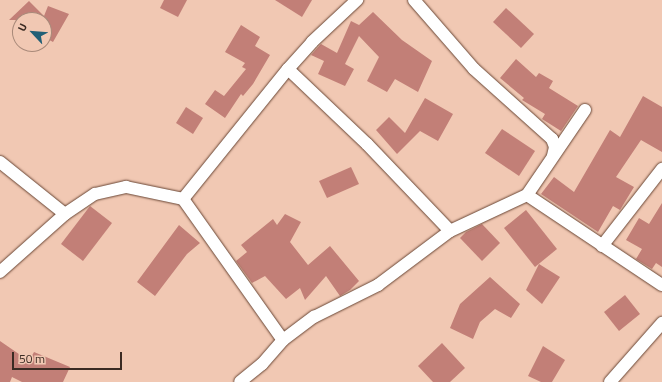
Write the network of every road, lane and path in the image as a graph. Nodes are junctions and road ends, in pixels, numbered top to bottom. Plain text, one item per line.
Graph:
1 (357, 0) edge
2 (414, 0) edge
3 (288, 69) junction
4 (585, 110) dead end
5 (553, 156) junction
6 (0, 162) edge
7 (662, 169) edge
8 (527, 195) junction
9 (183, 199) junction
10 (66, 214) junction
11 (450, 231) junction
12 (602, 246) junction
13 (0, 272) edge
14 (662, 285) edge
15 (662, 323) edge
16 (283, 340) junction
17 (240, 382) edge
18 (610, 382) edge

1 - 3 street
2 - 5 street
3 - 9 street
3 - 11 street
4 - 5 street
5 - 8 street
6 - 10 street
7 - 12 street
8 - 11 street
8 - 12 street
9 - 10 street
9 - 16 street
10 - 13 street
11 - 16 street
12 - 14 street
15 - 18 street
16 - 17 street

